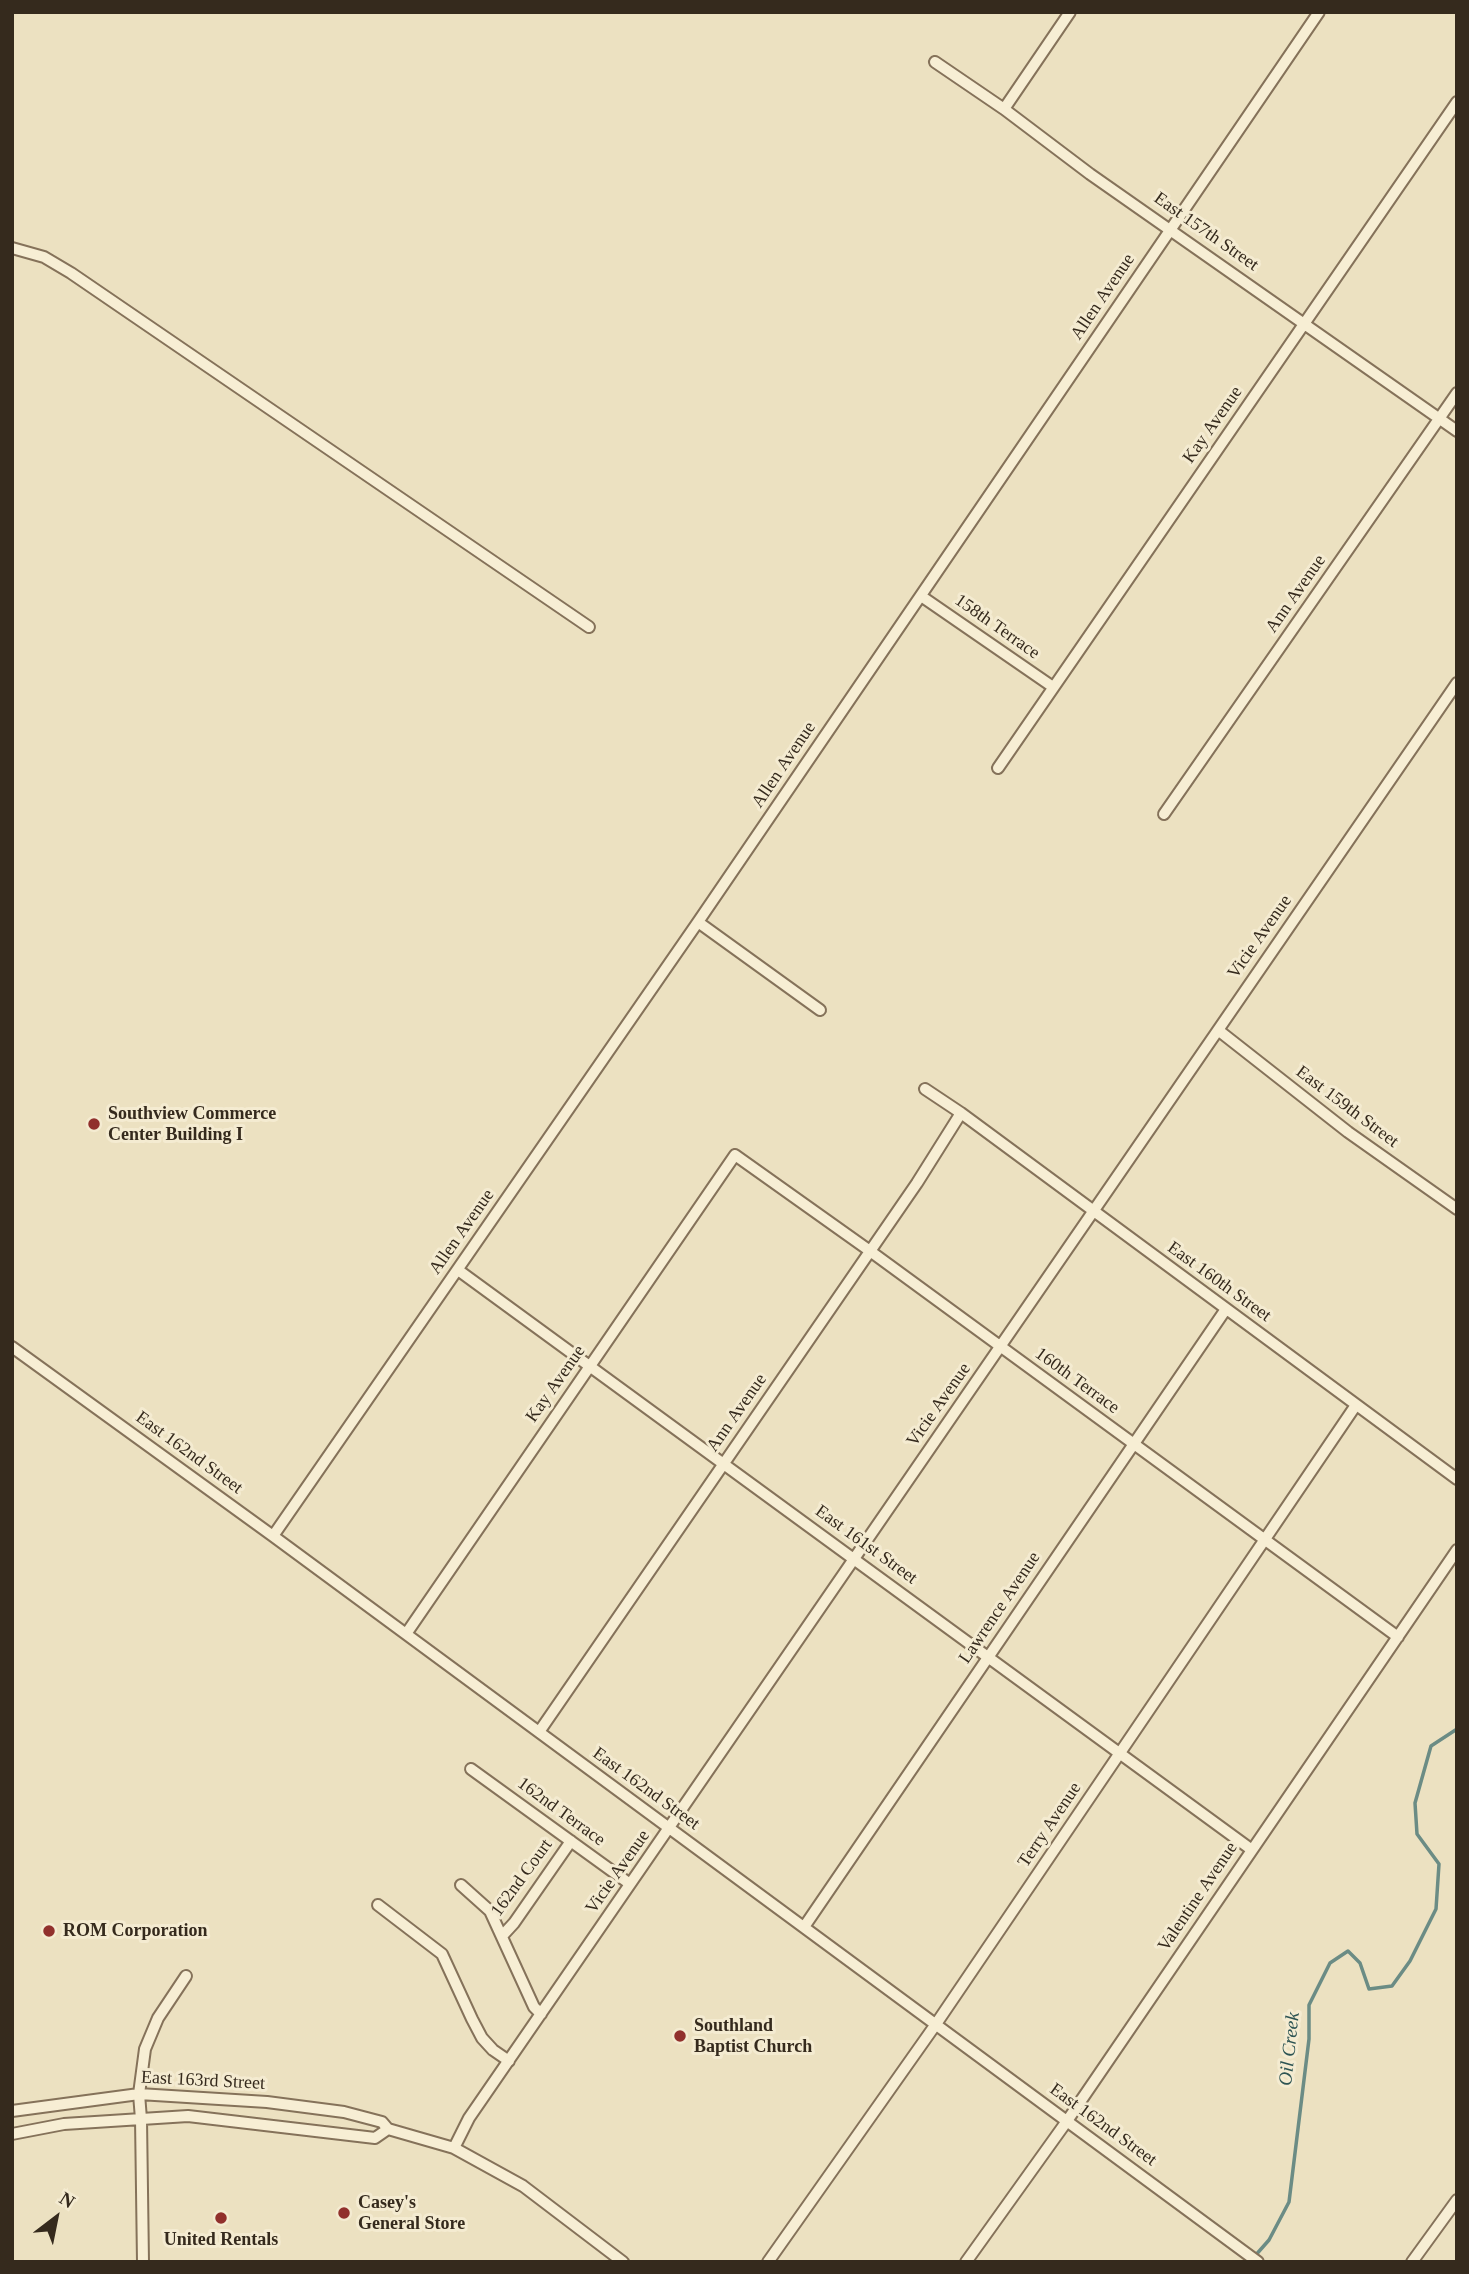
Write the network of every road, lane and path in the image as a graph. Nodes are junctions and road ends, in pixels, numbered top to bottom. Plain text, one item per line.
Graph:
1 (1070, 12) edge
2 (1320, 12) edge
3 (935, 62) dead end
4 (1457, 102) edge
5 (1004, 109) junction
6 (1171, 229) junction
7 (12, 248) edge
8 (1305, 323) junction
9 (1457, 393) edge
10 (1439, 419) junction
11 (1457, 432) edge
12 (921, 596) junction
13 (589, 627) dead end
14 (1457, 683) edge
15 (1053, 687) junction
16 (998, 768) dead end
17 (1164, 814) dead end
18 (698, 922) junction
19 (820, 1010) dead end
20 (1218, 1030) junction
21 (925, 1089) dead end
22 (961, 1113) junction
23 (735, 1155) joint
24 (1457, 1209) edge
25 (1093, 1211) junction
26 (870, 1251) junction
27 (458, 1270) junction
28 (1226, 1308) junction
29 (1000, 1346) junction
30 (12, 1347) edge
31 (590, 1366) junction
32 (1356, 1405) junction
33 (1133, 1444) junction
34 (723, 1463) junction
35 (1457, 1479) edge
36 (273, 1536) junction
37 (1264, 1540) junction
38 (1457, 1550) edge
39 (855, 1558) junction
40 (406, 1634) junction
41 (1398, 1637) junction
42 (988, 1656) junction
43 (539, 1732) junction
44 (1120, 1753) junction
45 (471, 1769) dead end
46 (669, 1828) junction
47 (571, 1841) junction
48 (1252, 1850) junction
49 (630, 1884) junction
50 (461, 1885) dead end
51 (378, 1905) dead end
52 (804, 1927) junction
53 (502, 1936) junction
54 (186, 1976) dead end
55 (541, 2014) junction
56 (936, 2024) junction
57 (509, 2061) junction
58 (139, 2094) junction
59 (12, 2111) edge
60 (141, 2119) junction
61 (1067, 2121) junction
62 (388, 2129) junction
63 (12, 2134) edge
64 (454, 2148) junction
65 (1457, 2200) edge
66 (143, 2262) edge
67 (623, 2262) edge
68 (768, 2262) edge
69 (966, 2262) edge
70 (1258, 2262) edge
71 (1412, 2262) edge

1 - 5 street
2 - 6 street, Allen Avenue
3 - 5 street, East 157th Street
4 - 8 street, Kay Avenue
5 - 6 street, East 157th Street
6 - 8 street, East 157th Street
6 - 12 street, Allen Avenue
7 - 13 street
8 - 10 street, East 157th Street
8 - 15 street, Kay Avenue
9 - 10 street, Ann Avenue
10 - 11 street, East 157th Street
10 - 17 street, Ann Avenue
12 - 15 street, 158th Terrace
12 - 18 street, Allen Avenue
14 - 20 street, Vicie Avenue
15 - 16 street, Kay Avenue
18 - 19 street
18 - 27 street, Allen Avenue
20 - 24 street, East 159th Street
20 - 25 street, Vicie Avenue
21 - 22 street, East 160th Street
22 - 25 street, East 160th Street
22 - 26 street, Ann Avenue
23 - 26 street, 160th Terrace
23 - 31 street, Kay Avenue
25 - 28 street, East 160th Street
25 - 29 street, Vicie Avenue
26 - 29 street, 160th Terrace
26 - 34 street, Ann Avenue
27 - 31 street, East 161st Street
27 - 36 street, Allen Avenue
28 - 32 street, East 160th Street
28 - 33 street, Lawrence Avenue
29 - 33 street, 160th Terrace
29 - 39 street, Vicie Avenue
30 - 36 street, East 162nd Street
31 - 34 street, East 161st Street
31 - 40 street, Kay Avenue
32 - 35 street, East 160th Street
32 - 37 street, Terry Avenue
33 - 37 street, 160th Terrace
33 - 42 street, Lawrence Avenue
34 - 39 street, East 161st Street
34 - 43 street, Ann Avenue
36 - 40 street, East 162nd Street
37 - 41 street, 160th Terrace
37 - 44 street, Terry Avenue
38 - 41 street, Valentine Avenue
39 - 42 street, East 161st Street
39 - 46 street, Vicie Avenue
40 - 43 street, East 162nd Street
41 - 48 street, Valentine Avenue
42 - 44 street, East 161st Street
42 - 52 street, Lawrence Avenue
43 - 46 street, East 162nd Street
44 - 48 street, East 161st Street
44 - 56 street, Terry Avenue
45 - 47 street, 162nd Terrace
46 - 49 street, Vicie Avenue
46 - 52 street, East 162nd Street
47 - 49 street, 162nd Terrace
47 - 53 street, 162nd Court
48 - 61 street, Valentine Avenue
49 - 55 street, Vicie Avenue
50 - 53 street
51 - 57 street
52 - 56 street, East 162nd Street
53 - 55 street
54 - 58 street
55 - 57 street, Vicie Avenue
56 - 61 street, East 162nd Street
56 - 68 street, Terry Avenue
57 - 64 street, Vicie Avenue
58 - 59 street, East 163rd Street
58 - 60 street
58 - 62 street, East 163rd Street
60 - 62 street, East 163rd Street
60 - 63 street, East 163rd Street
60 - 66 street
61 - 69 street, Valentine Avenue
61 - 70 street, East 162nd Street
62 - 64 street, East 163rd Street
64 - 67 street, East 163rd Street
65 - 71 street

